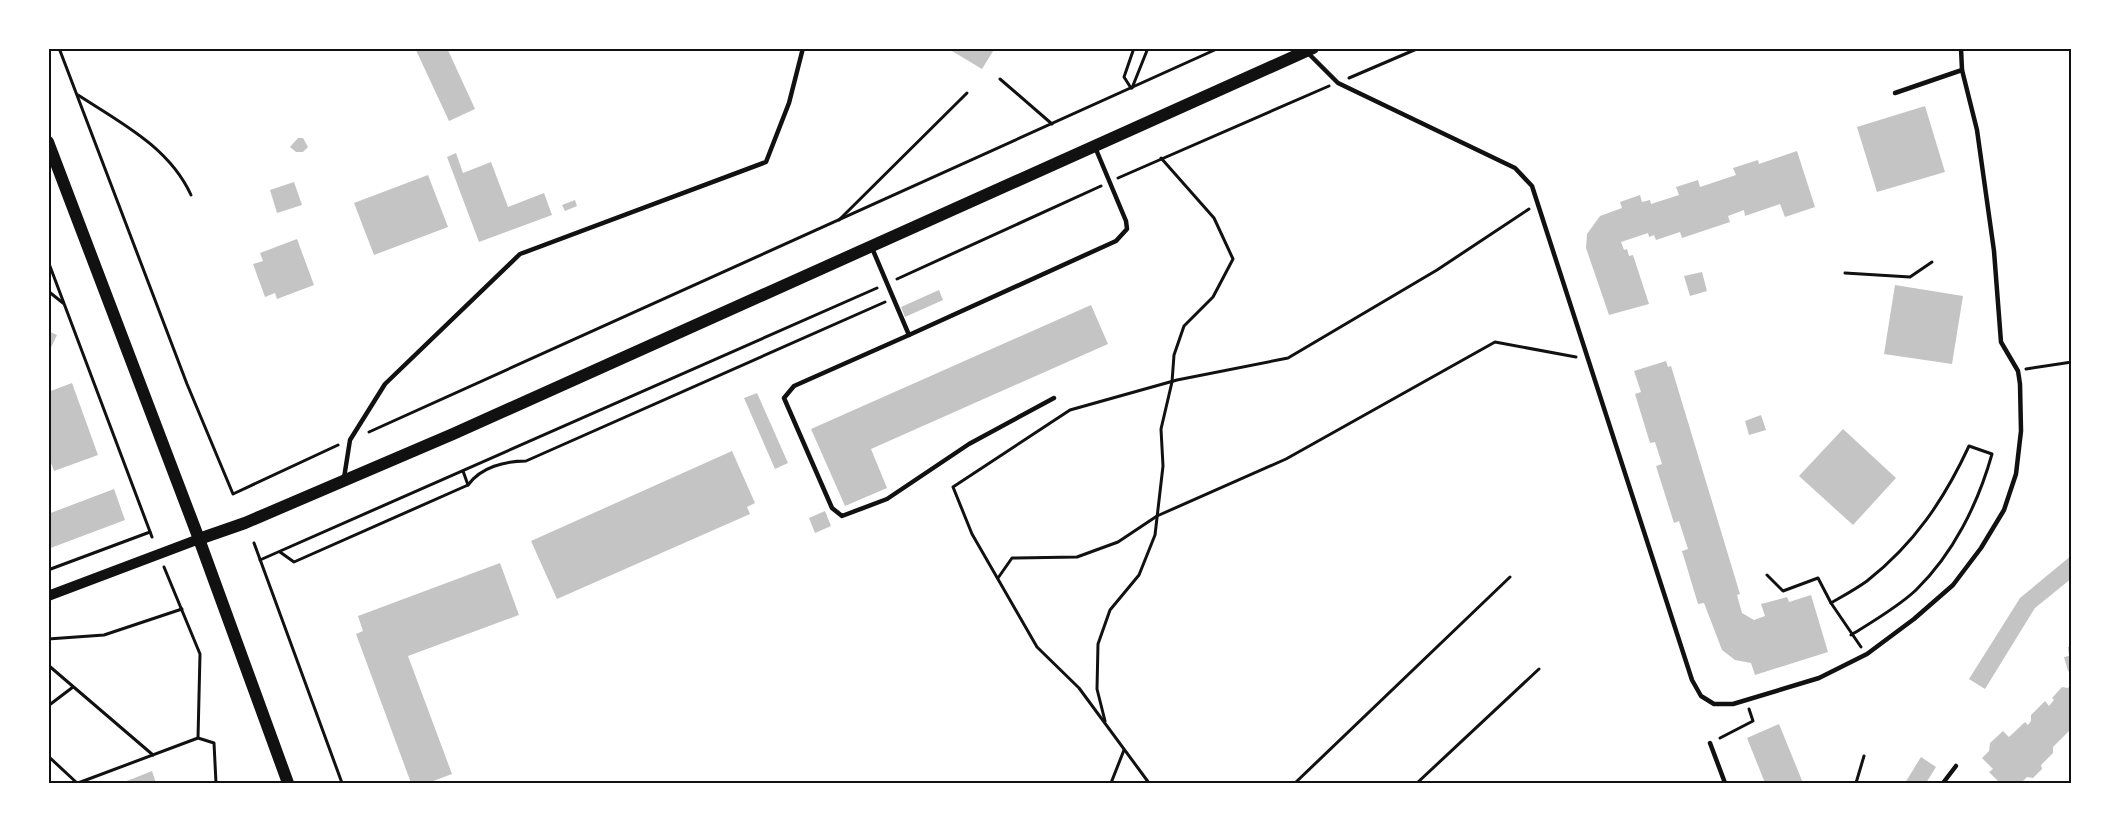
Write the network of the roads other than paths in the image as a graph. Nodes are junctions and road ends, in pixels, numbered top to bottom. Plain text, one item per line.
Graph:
1 (803, 48) edge
2 (1961, 48) edge
3 (1310, 50) edge
4 (1962, 70) junction
5 (1895, 93) dead end
6 (48, 142) edge
7 (1094, 146) junction
8 (871, 245) junction
9 (909, 335) junction
10 (1054, 398) dead end
11 (344, 481) junction
12 (200, 539) junction
13 (48, 596) edge
14 (1710, 743) dead end
15 (1956, 766) dead end
16 (288, 783) edge
17 (1725, 783) edge
18 (1943, 783) edge

1 - 11 lane
2 - 4 lane
3 - 4 lane
3 - 7 main road
4 - 5 lane
6 - 12 main road
7 - 8 main road
7 - 9 lane
8 - 9 lane
8 - 11 main road
9 - 10 lane
11 - 12 main road
12 - 13 street
12 - 16 main road
14 - 17 lane
15 - 18 lane

